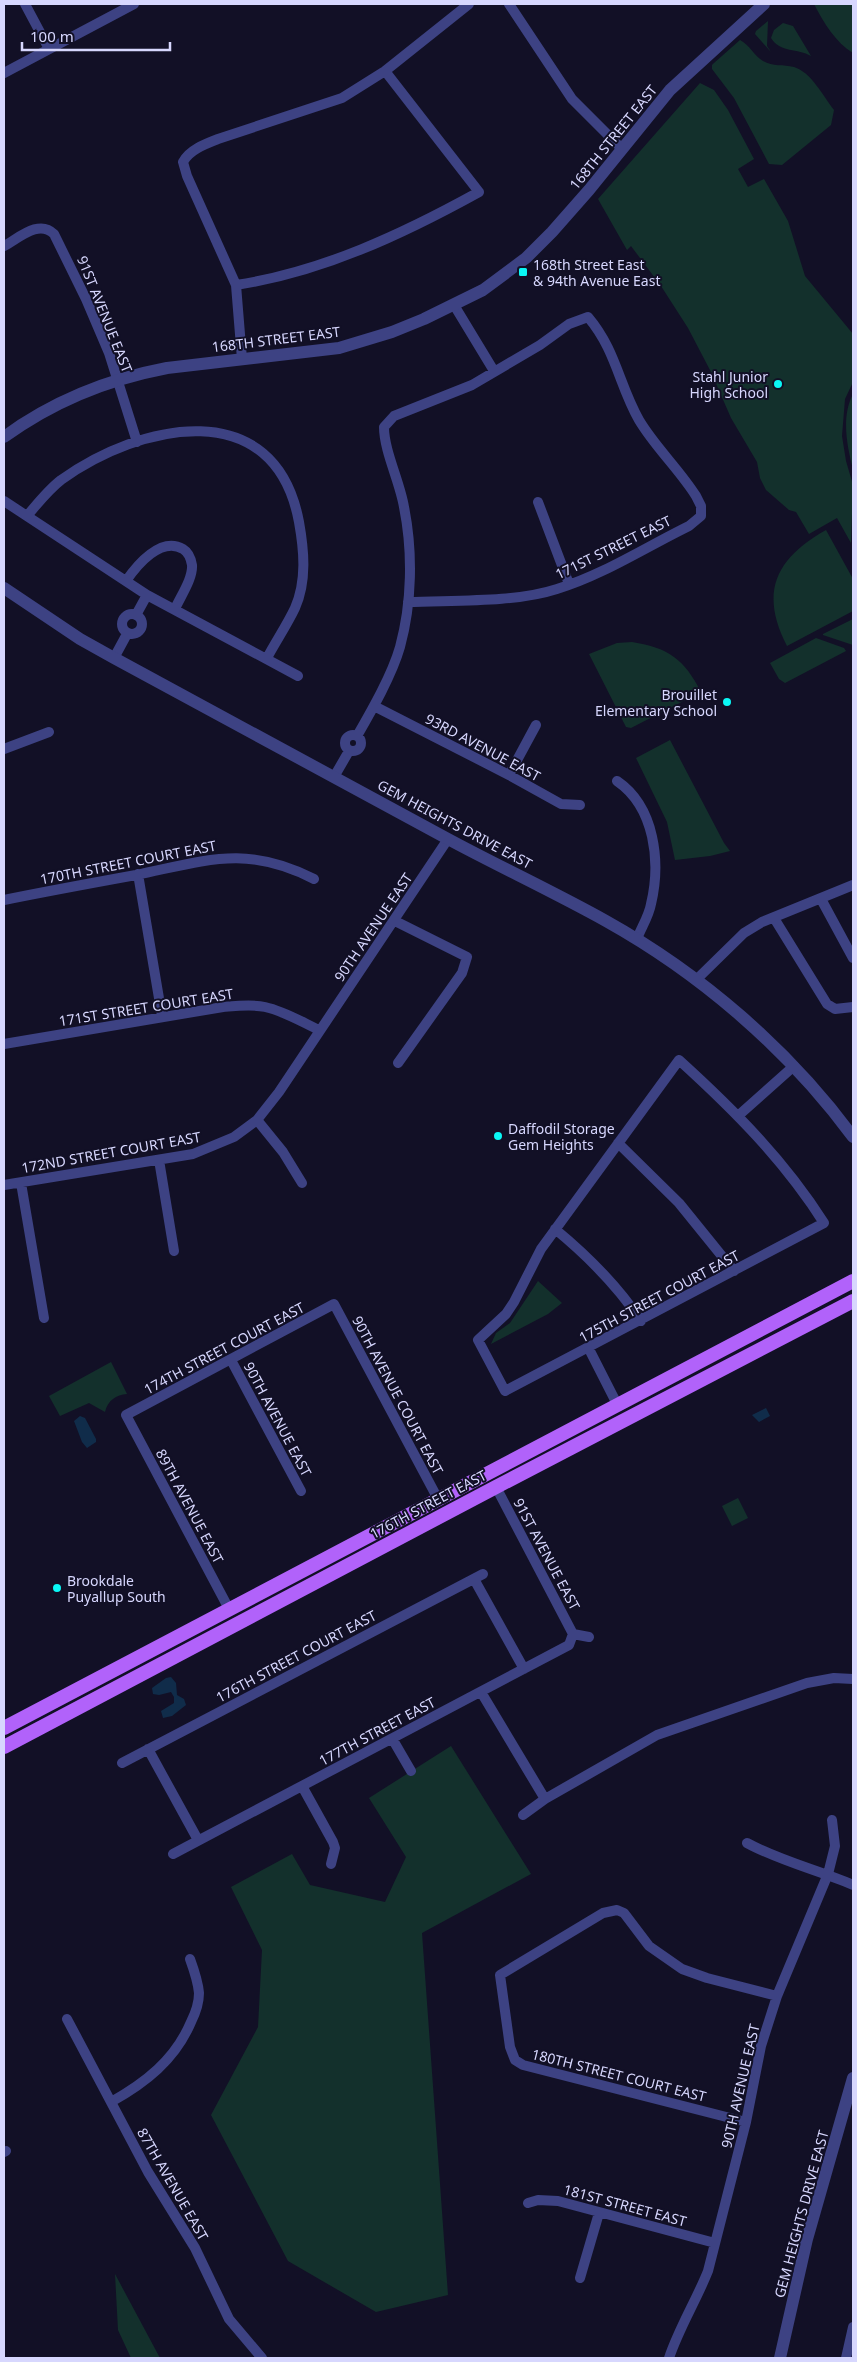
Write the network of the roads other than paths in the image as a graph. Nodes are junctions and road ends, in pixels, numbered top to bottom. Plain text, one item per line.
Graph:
1 (25, 4) edge
2 (134, 4) edge
3 (469, 4) edge
4 (509, 4) edge
5 (764, 4) edge
6 (49, 49) junction
7 (385, 71) junction
8 (4, 73) edge
9 (622, 149) junction
10 (4, 246) edge
11 (236, 285) junction
12 (454, 305) junction
13 (242, 358) junction
14 (494, 371) junction
15 (117, 381) junction
16 (4, 437) edge
17 (137, 442) junction
18 (4, 501) edge
19 (538, 502) dead end
20 (27, 516) junction
21 (126, 581) junction
22 (569, 584) junction
23 (4, 588) edge
24 (147, 595) junction
25 (408, 602) junction
26 (175, 610) junction
27 (136, 615) junction
28 (127, 634) junction
29 (114, 658) junction
30 (267, 658) junction
31 (298, 676) dead end
32 (374, 706) junction
33 (536, 724) dead end
34 (49, 732) dead end
35 (4, 749) edge
36 (509, 775) junction
37 (334, 777) junction
38 (617, 781) dead end
39 (580, 805) dead end
40 (448, 839) junction
41 (138, 874) junction
42 (314, 879) dead end
43 (853, 884) edge
44 (821, 899) junction
45 (4, 900) edge
46 (774, 918) junction
47 (395, 921) junction
48 (637, 940) junction
49 (853, 958) edge
50 (696, 980) junction
51 (852, 1007) edge
52 (162, 1016) junction
53 (319, 1030) junction
54 (4, 1044) edge
55 (398, 1063) dead end
56 (794, 1066) junction
57 (739, 1115) junction
58 (257, 1120) junction
59 (853, 1137) edge
60 (618, 1143) junction
61 (159, 1160) junction
62 (302, 1182) dead end
63 (21, 1183) junction
64 (4, 1185) edge
65 (555, 1230) junction
66 (174, 1250) dead end
67 (734, 1272) junction
68 (853, 1281) edge
69 (853, 1301) edge
70 (334, 1304) joint
71 (44, 1318) dead end
72 (641, 1321) junction
73 (589, 1349) junction
74 (231, 1360) junction
75 (618, 1404) junction
76 (126, 1415) joint
77 (579, 1424) junction
78 (496, 1487) junction
79 (301, 1491) dead end
80 (438, 1499) junction
81 (306, 1587) junction
82 (227, 1610) junction
83 (573, 1634) junction
84 (589, 1637) dead end
85 (524, 1669) junction
86 (853, 1679) edge
87 (121, 1685) junction
88 (481, 1692) junction
89 (4, 1728) edge
90 (393, 1740) junction
91 (4, 1747) edge
92 (148, 1749) junction
93 (122, 1763) dead end
94 (411, 1771) dead end
95 (302, 1786) junction
96 (545, 1799) junction
97 (523, 1815) dead end
98 (832, 1820) dead end
99 (198, 1840) junction
100 (747, 1843) dead end
101 (173, 1854) dead end
102 (331, 1864) dead end
103 (828, 1874) junction
104 (853, 1886) edge
105 (190, 1959) dead end
106 (777, 1996) junction
107 (66, 2019) dead end
108 (853, 2078) edge
109 (111, 2102) junction
110 (746, 2122) junction
111 (528, 2203) dead end
112 (599, 2213) junction
113 (715, 2243) junction
114 (580, 2278) dead end
115 (853, 2328) edge
116 (262, 2358) edge
117 (669, 2358) edge
118 (780, 2358) edge
119 (846, 2358) edge

1 - 6 street
2 - 6 street
3 - 7 street
4 - 9 street
5 - 9 street, 168TH STREET EAST
6 - 8 street
7 - 11 street
7 - 11 street
9 - 12 street, 168TH STREET EAST
10 - 15 street, 91ST AVENUE EAST
11 - 13 street
12 - 13 street, 168TH STREET EAST
12 - 14 street
13 - 15 street, 168TH STREET EAST
14 - 22 street, 171ST STREET EAST
14 - 25 street
15 - 16 street, 168TH STREET EAST
15 - 17 street, 91ST AVENUE EAST
17 - 20 street
17 - 30 street
18 - 20 street
19 - 22 street
20 - 21 street
21 - 24 street
21 - 26 street
22 - 25 street, 171ST STREET EAST
23 - 29 street, GEM HEIGHTS DRIVE EAST
24 - 26 street
24 - 27 street
25 - 32 street
26 - 30 street
27 - 28 street
27 - 28 street
28 - 29 street
29 - 37 street, GEM HEIGHTS DRIVE EAST
30 - 31 street
32 - 36 street, 93RD AVENUE EAST
32 - 37 street
33 - 36 street
34 - 35 street
36 - 39 street, 93RD AVENUE EAST
37 - 40 street, GEM HEIGHTS DRIVE EAST
38 - 48 street
40 - 47 street, 90TH AVENUE EAST
40 - 48 street, GEM HEIGHTS DRIVE EAST
41 - 42 street, 170TH STREET COURT EAST
41 - 45 street, 170TH STREET COURT EAST
41 - 52 street
43 - 44 street
44 - 46 street
44 - 49 street
46 - 50 street
46 - 51 street
47 - 53 street, 90TH AVENUE EAST
47 - 55 street
48 - 50 street, GEM HEIGHTS DRIVE EAST
50 - 56 street, GEM HEIGHTS DRIVE EAST
52 - 53 street, 171ST STREET COURT EAST
52 - 54 street, 171ST STREET COURT EAST
53 - 58 street, 172ND STREET COURT EAST
56 - 57 street
56 - 59 street, GEM HEIGHTS DRIVE EAST
57 - 60 street
57 - 67 street, 175TH STREET COURT EAST
58 - 61 street, 172ND STREET COURT EAST
58 - 62 street
60 - 65 street
60 - 67 street
61 - 63 street, 172ND STREET COURT EAST
61 - 66 street
63 - 64 street, 172ND STREET COURT EAST
63 - 71 street
65 - 72 street
65 - 73 street, 175TH STREET COURT EAST
67 - 72 street, 175TH STREET COURT EAST
68 - 75 main road, 176TH STREET EAST
69 - 78 main road, 176TH STREET EAST
70 - 74 street, 174TH STREET COURT EAST
70 - 80 street, 90TH AVENUE COURT EAST
72 - 73 street, 175TH STREET COURT EAST
73 - 75 street
74 - 76 street, 174TH STREET COURT EAST
74 - 79 street, 90TH AVENUE EAST
75 - 77 main road, 176TH STREET EAST
76 - 82 street, 89TH AVENUE EAST
77 - 78 main road
77 - 80 main road, 176TH STREET EAST
78 - 81 main road, 176TH STREET EAST
78 - 83 street, 91ST AVENUE EAST
80 - 81 main road
80 - 82 main road, 176TH STREET EAST
81 - 87 main road, 176TH STREET EAST
82 - 87 main road
82 - 89 main road, 176TH STREET EAST
83 - 84 street
83 - 85 street, 177TH STREET EAST
85 - 88 street, 177TH STREET EAST
85 - 92 street, 176TH STREET COURT EAST
86 - 96 street
87 - 91 main road, 176TH STREET EAST
88 - 90 street, 177TH STREET EAST
88 - 96 street
90 - 94 street
90 - 95 street, 177TH STREET EAST
92 - 93 street, 176TH STREET COURT EAST
92 - 99 street
95 - 99 street, 177TH STREET EAST
95 - 102 street
96 - 97 street
98 - 103 street, 90TH AVENUE EAST
99 - 101 street, 177TH STREET EAST
100 - 103 street
103 - 104 street
103 - 106 street, 90TH AVENUE EAST
105 - 109 street
106 - 110 street, 90TH AVENUE EAST
106 - 110 street, 180TH STREET COURT EAST
107 - 109 street, 87TH AVENUE EAST
108 - 118 street, GEM HEIGHTS DRIVE EAST
109 - 116 street, 87TH AVENUE EAST
110 - 113 street, 90TH AVENUE EAST
111 - 112 street, 181ST STREET EAST
112 - 113 street, 181ST STREET EAST
112 - 114 street
113 - 117 street, 90TH AVENUE EAST
115 - 119 street

